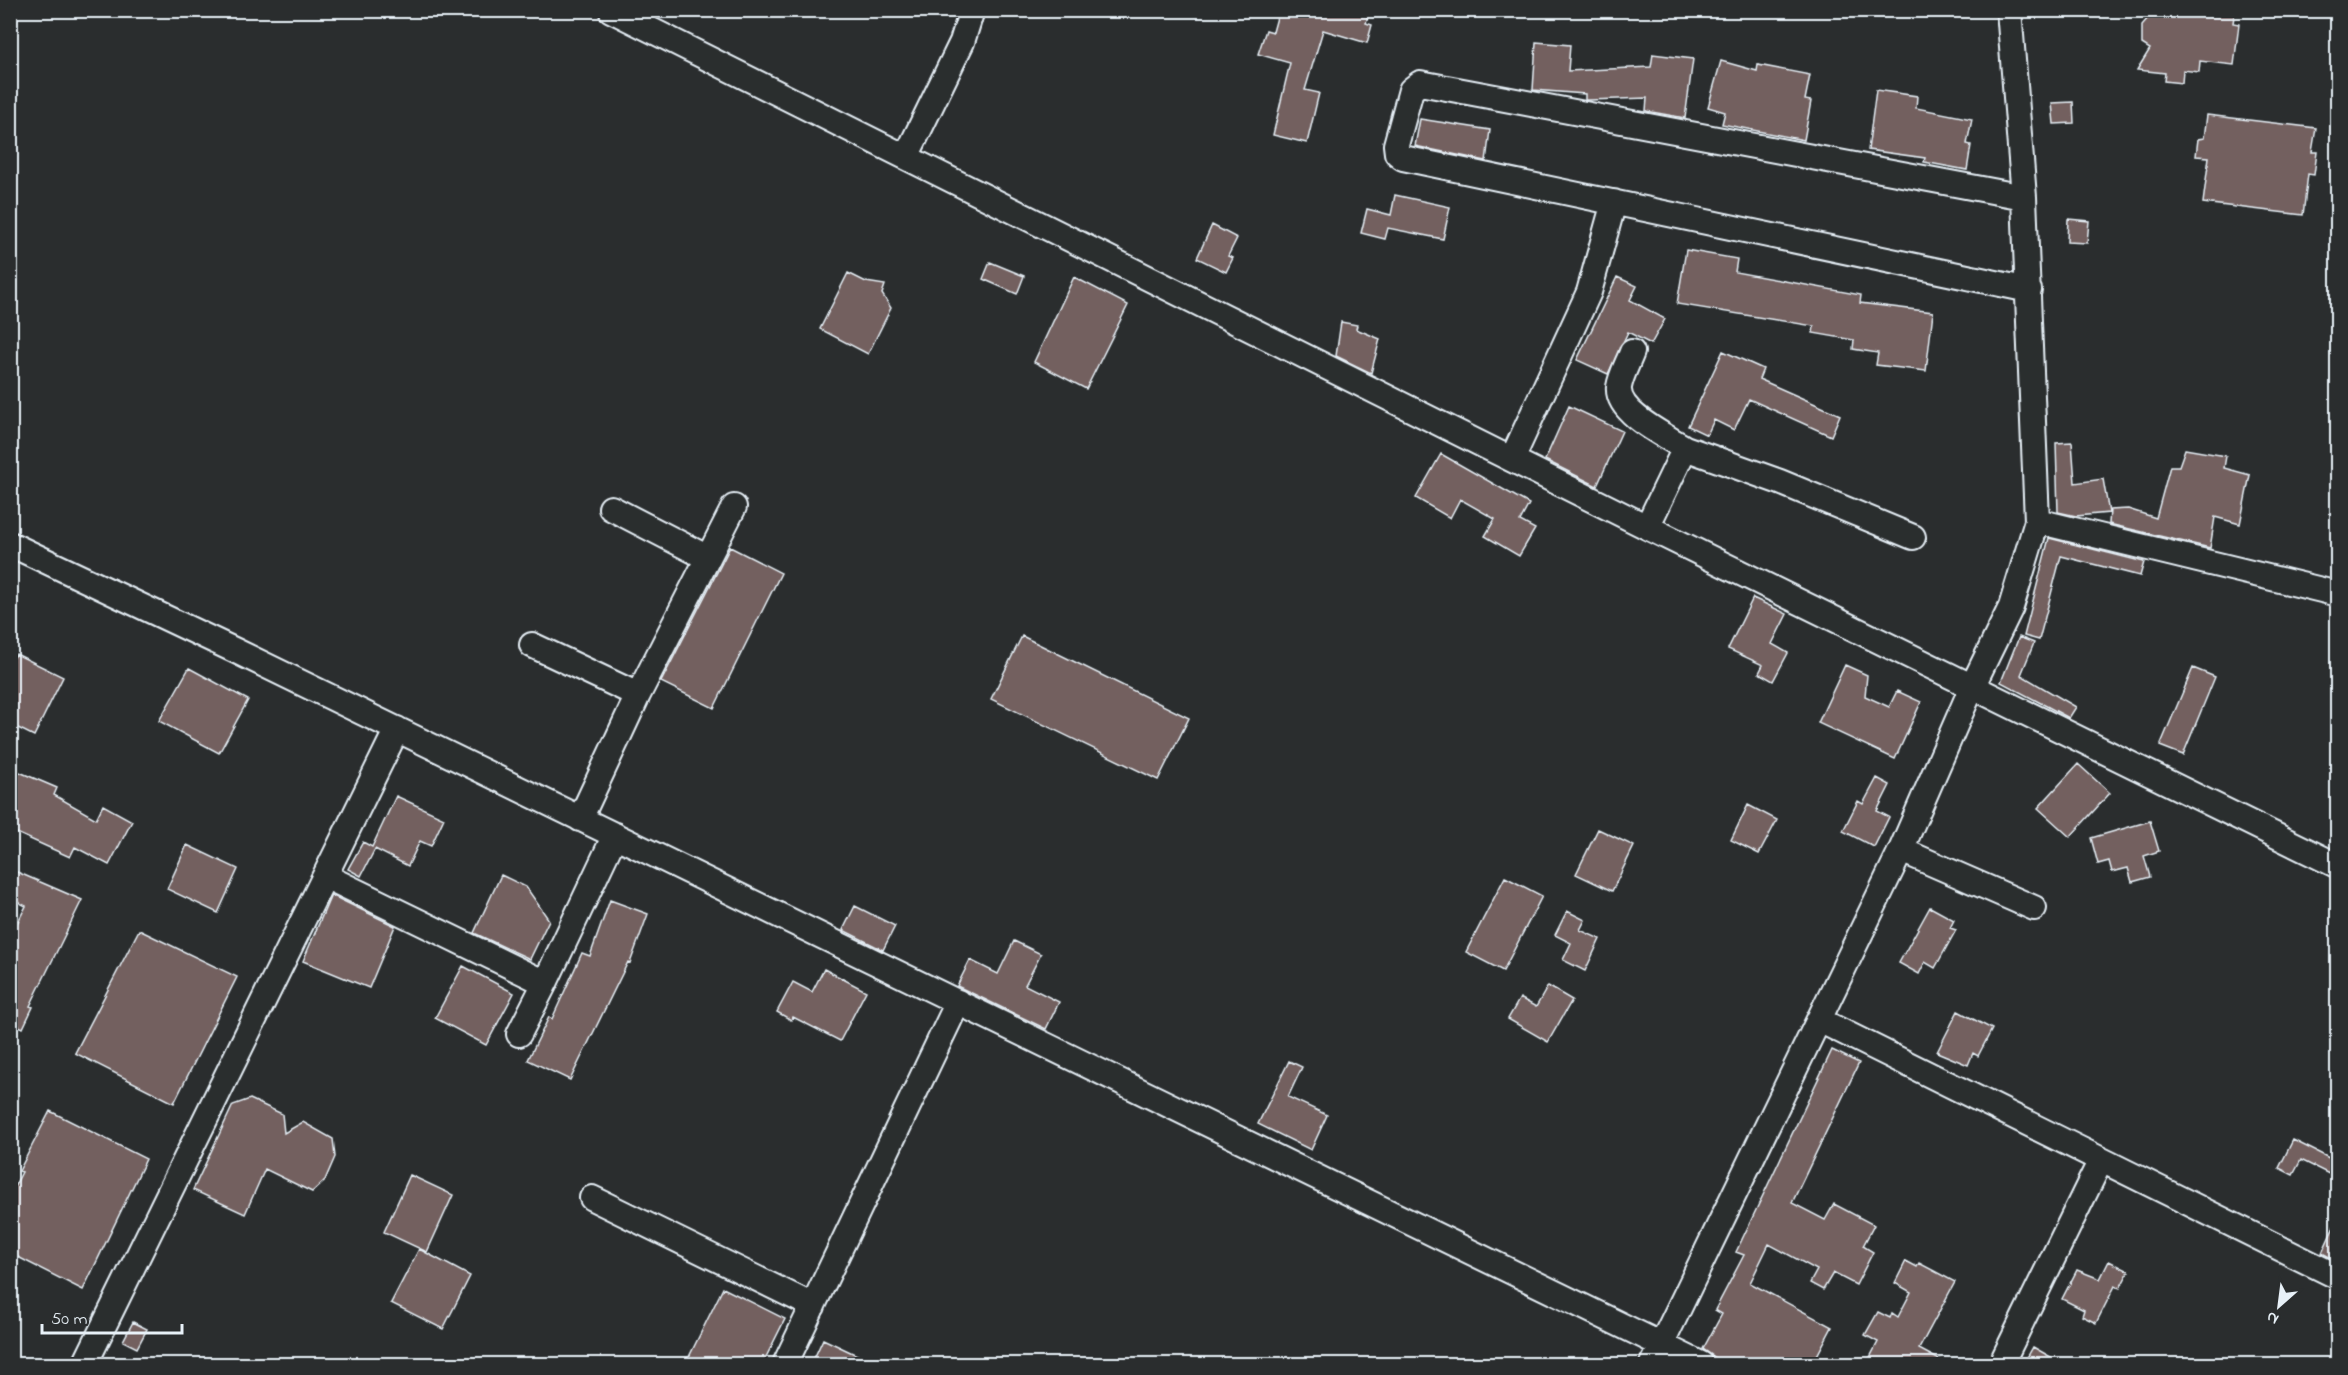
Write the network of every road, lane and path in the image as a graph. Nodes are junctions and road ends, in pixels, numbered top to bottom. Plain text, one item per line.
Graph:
1 (972, 10) edge
2 (2009, 10) edge
3 (620, 13) edge
4 (906, 157) junction
5 (2024, 197) junction
6 (1614, 202) junction
7 (2029, 290) junction
8 (1632, 352) dead end
9 (1685, 448) junction
10 (1512, 459) junction
11 (734, 507) dead end
12 (611, 508) dead end
13 (2037, 521) junction
14 (1647, 527) junction
15 (1913, 537) dead end
16 (10, 544) edge
17 (708, 558) junction
18 (2337, 594) edge
19 (532, 645) dead end
20 (1972, 687) junction
21 (638, 695) junction
22 (397, 729) junction
23 (580, 819) junction
24 (615, 835) junction
25 (1901, 850) junction
26 (2337, 866) edge
27 (325, 876) junction
28 (2034, 908) dead end
29 (545, 982) junction
30 (958, 1002) junction
31 (1819, 1020) junction
32 (519, 1034) dead end
33 (2101, 1160) junction
34 (592, 1198) dead end
35 (2337, 1277) edge
36 (813, 1306) junction
37 (1657, 1354) edge
38 (85, 1365) edge
39 (785, 1365) edge
40 (1701, 1365) edge
41 (2001, 1365) edge

1 - 4 street
2 - 5 street
3 - 4 street
4 - 10 street
5 - 6 street
5 - 7 street
6 - 7 street
6 - 10 street
7 - 13 street
8 - 9 street
9 - 14 street
9 - 15 street
10 - 14 street
11 - 17 street
12 - 17 street
13 - 18 street
13 - 20 street
14 - 20 street
16 - 22 street
17 - 21 street
19 - 21 street
20 - 25 street
20 - 26 street
21 - 23 street
22 - 23 street
22 - 27 street
23 - 24 street
24 - 29 street
24 - 30 street
25 - 28 street
25 - 31 street
27 - 29 street
27 - 38 street
29 - 32 street
30 - 36 street
30 - 37 street
31 - 33 street
31 - 37 street
33 - 35 street
33 - 41 street
34 - 36 street
36 - 39 street
37 - 40 street

